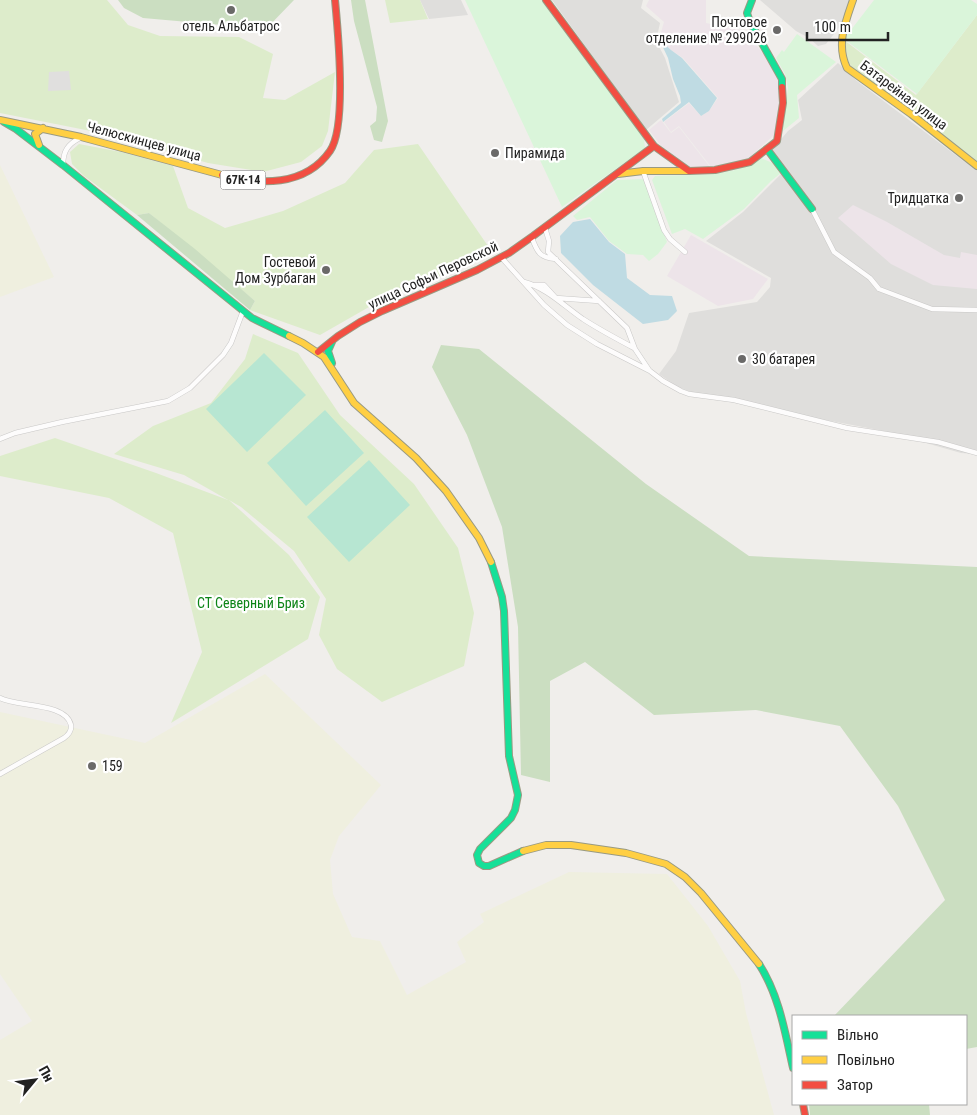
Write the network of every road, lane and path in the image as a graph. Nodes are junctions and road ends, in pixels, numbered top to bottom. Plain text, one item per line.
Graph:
1 (334, 0) edge
2 (546, 0) edge
3 (752, 0) edge
4 (853, 0) edge
5 (0, 120) edge
6 (28, 125) junction
7 (43, 128) junction
8 (81, 137) junction
9 (40, 146) junction
10 (654, 146) junction
11 (767, 150) junction
12 (63, 165) junction
13 (977, 166) edge
14 (644, 171) junction
15 (689, 171) junction
16 (612, 176) junction
17 (812, 209) joint
18 (545, 228) junction
19 (532, 238) junction
20 (685, 252) dead end
21 (501, 258) junction
22 (556, 259) junction
23 (524, 282) junction
24 (556, 298) junction
25 (599, 301) junction
26 (977, 310) edge
27 (243, 311) junction
28 (333, 338) junction
29 (303, 343) junction
30 (636, 349) junction
31 (318, 352) junction
32 (650, 371) junction
33 (337, 375) junction
34 (0, 439) edge
35 (977, 446) edge
36 (977, 453) edge
37 (0, 698) edge
38 (0, 774) edge
39 (792, 1064) edge

1 - 8 main road, Челюскинцев улица / 67К-14
2 - 10 main road
3 - 11 main road
4 - 13 main road, Батарейная улица
5 - 6 main road, Челюскинцев улица / 67К-14
5 - 9 main road
6 - 7 main road, Челюскинцев улица / 67К-14
6 - 9 main road
7 - 8 main road, Челюскинцев улица / 67К-14
7 - 9 main road
8 - 12 street
9 - 12 main road
10 - 15 main road
10 - 16 main road, улица Софьи Перовской
11 - 15 main road
11 - 17 main road
12 - 27 main road
14 - 15 main road
14 - 16 main road
14 - 20 street
16 - 18 main road, улица Софьи Перовской
17 - 26 street
18 - 19 main road, улица Софьи Перовской
18 - 22 street
19 - 21 main road, улица Софьи Перовской
19 - 22 street
21 - 23 street
21 - 28 main road, улица Софьи Перовской
22 - 25 street
23 - 24 street
23 - 32 street
24 - 25 street
24 - 30 street
25 - 30 street
27 - 29 main road
27 - 34 street
28 - 29 main road
28 - 31 main road, улица Софьи Перовской
28 - 33 main road
29 - 31 main road
30 - 32 street
31 - 33 main road
32 - 36 street
33 - 39 main road
35 - 36 street
37 - 38 street

